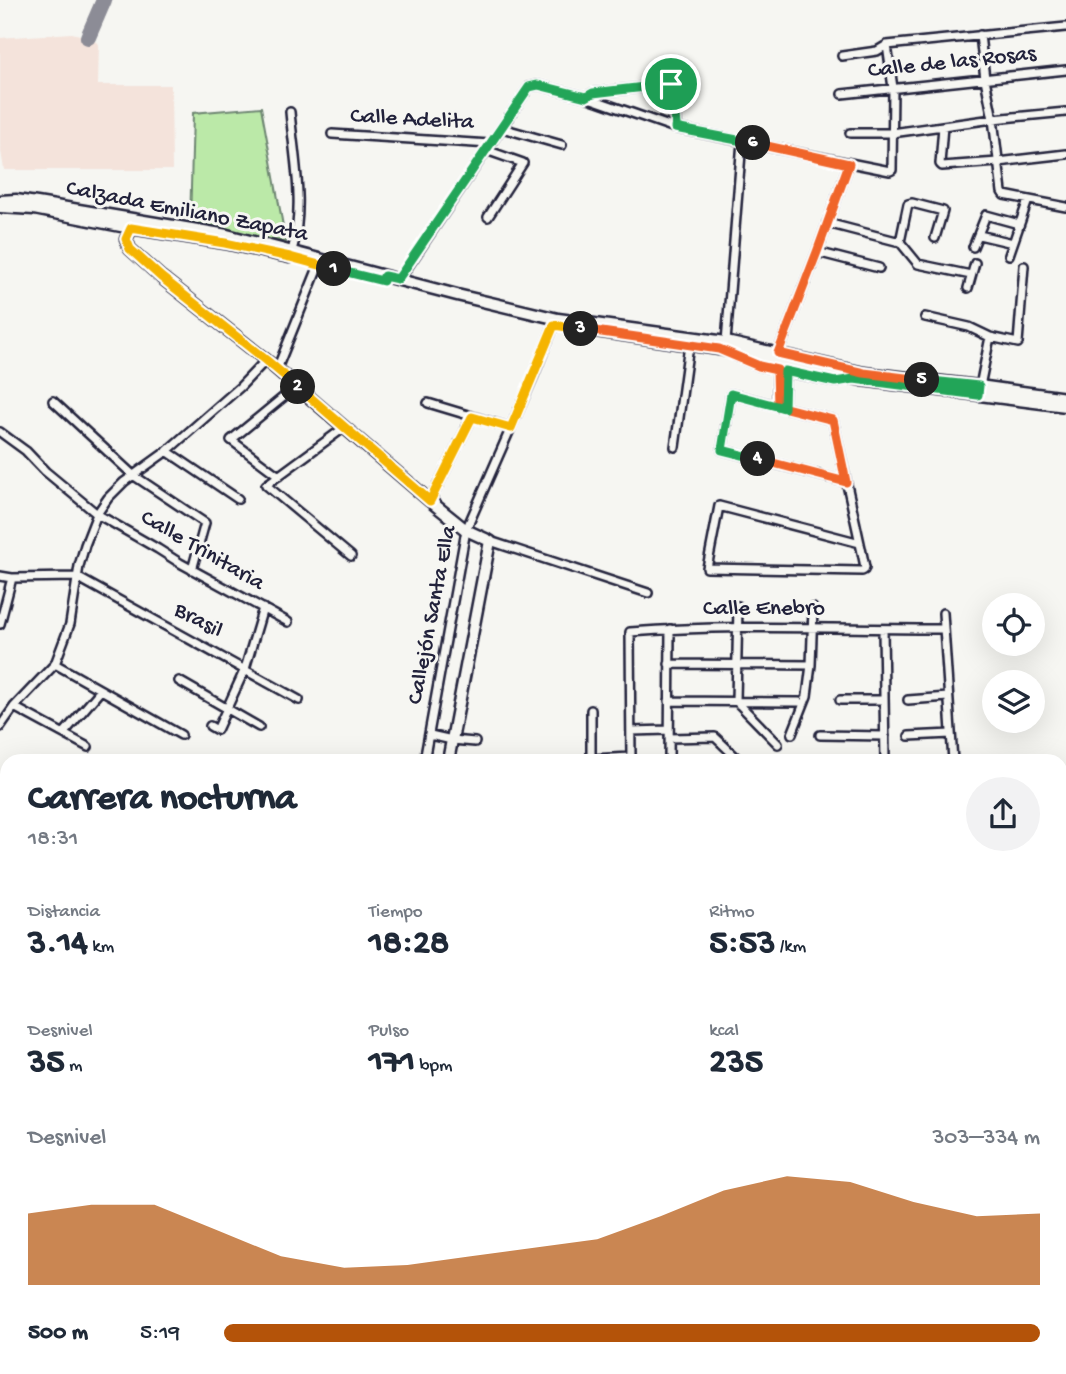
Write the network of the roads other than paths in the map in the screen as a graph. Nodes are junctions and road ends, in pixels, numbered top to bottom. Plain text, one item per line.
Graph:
1 (1066, 27) edge
2 (980, 35) junction
3 (887, 45) junction
4 (842, 56) dead end
5 (668, 69) dead end
6 (1066, 69) edge
7 (985, 79) junction
8 (671, 84) junction
9 (892, 88) junction
10 (842, 94) dead end
11 (586, 97) junction
12 (290, 112) dead end
13 (1066, 112) edge
14 (993, 119) junction
15 (943, 126) junction
16 (502, 128) junction
17 (675, 128) junction
18 (892, 132) junction
19 (850, 133) dead end
20 (332, 134) dead end
21 (742, 141) junction
22 (562, 145) dead end
23 (488, 147) junction
24 (1066, 154) edge
25 (999, 162) junction
26 (849, 164) junction
27 (1028, 200) junction
28 (0, 201) edge
29 (0, 207) edge
30 (1066, 207) edge
31 (488, 217) dead end
32 (827, 223) junction
33 (134, 224) junction
34 (1019, 224) junction
35 (979, 235) junction
36 (936, 238) dead end
37 (900, 242) junction
38 (1013, 243) junction
39 (973, 247) dead end
40 (292, 251) junction
41 (817, 252) junction
42 (1009, 255) dead end
43 (975, 263) dead end
44 (319, 265) junction
45 (1024, 266) dead end
46 (879, 268) dead end
47 (971, 275) junction
48 (383, 278) junction
49 (398, 279) junction
50 (968, 288) dead end
51 (530, 316) junction
52 (925, 317) dead end
53 (554, 325) junction
54 (990, 337) junction
55 (689, 345) junction
56 (723, 346) junction
57 (778, 353) junction
58 (266, 360) junction
59 (277, 369) junction
60 (781, 370) junction
61 (854, 379) junction
62 (296, 386) junction
63 (979, 390) junction
64 (1066, 398) edge
65 (53, 401) dead end
66 (428, 403) dead end
67 (1066, 406) edge
68 (781, 407) junction
69 (472, 417) junction
70 (345, 426) junction
71 (511, 428) junction
72 (0, 432) edge
73 (675, 447) dead end
74 (167, 451) junction
75 (133, 475) junction
76 (279, 476) junction
77 (846, 482) junction
78 (238, 499) dead end
79 (430, 501) junction
80 (97, 514) junction
81 (466, 530) junction
82 (490, 541) junction
83 (860, 543) junction
84 (351, 556) dead end
85 (192, 570) junction
86 (0, 576) edge
87 (77, 577) junction
88 (12, 578) junction
89 (648, 593) dead end
90 (738, 606) dead end
91 (263, 608) junction
92 (813, 608) dead end
93 (943, 613) dead end
94 (288, 622) dead end
95 (0, 624) edge
96 (737, 627) junction
97 (813, 628) junction
98 (670, 629) junction
99 (883, 629) junction
100 (944, 629) junction
101 (55, 664) junction
102 (669, 664) junction
103 (736, 664) junction
104 (811, 665) junction
105 (245, 668) junction
106 (179, 681) dead end
107 (101, 690) junction
108 (948, 697) junction
109 (883, 699) junction
110 (299, 700) dead end
111 (840, 700) dead end
112 (908, 700) dead end
113 (669, 701) junction
114 (736, 701) junction
115 (799, 702) dead end
116 (14, 707) junction
117 (227, 709) junction
118 (591, 710) dead end
119 (211, 726) dead end
120 (0, 727) edge
121 (259, 727) dead end
122 (631, 731) junction
123 (64, 733) junction
124 (669, 734) junction
125 (792, 734) dead end
126 (951, 734) junction
127 (181, 735) dead end
128 (430, 735) junction
129 (820, 736) dead end
130 (885, 736) junction
131 (909, 736) dead end
132 (452, 740) junction
133 (475, 742) dead end
134 (778, 744) dead end
135 (88, 747) dead end
136 (426, 754) edge
137 (449, 754) edge
138 (592, 754) edge
139 (631, 754) edge
140 (669, 754) edge
141 (733, 754) edge
142 (885, 754) edge
143 (952, 754) edge

1 - 2 street
2 - 3 street
2 - 7 street
3 - 4 street
3 - 9 street
5 - 8 street
6 - 7 street, Calle de las Rosas
7 - 9 street, Calle de las Rosas
7 - 14 street
8 - 11 street
8 - 17 street
9 - 10 street, Calle de las Rosas
9 - 18 street
11 - 16 street
11 - 17 street
12 - 40 street
13 - 14 street
14 - 15 street
14 - 25 street
15 - 18 street
15 - 25 street
16 - 22 street
16 - 23 street
17 - 21 street
18 - 19 street
18 - 26 street
20 - 23 street, Calle Adelita
21 - 26 street
21 - 56 street
23 - 31 street, Calle Adelita
23 - 49 street
24 - 25 street
25 - 27 street
26 - 32 street
27 - 30 street
27 - 34 street
28 - 33 main road, Calzada Emiliano Zapata
29 - 33 main road, Calzada Emiliano Zapata
32 - 37 street
32 - 41 street
33 - 40 main road, Calzada Emiliano Zapata
33 - 44 main road, Calzada Emiliano Zapata
33 - 58 main road
34 - 35 street
34 - 38 street
35 - 38 street
35 - 39 street
36 - 37 street
37 - 47 street
38 - 42 street
40 - 48 main road, Calzada Emiliano Zapata
41 - 46 street
41 - 57 street
43 - 47 street
44 - 48 main road, Calzada Emiliano Zapata
44 - 59 street
45 - 54 street
47 - 50 street
48 - 49 main road, Calzada Emiliano Zapata
48 - 51 main road, Calzada Emiliano Zapata
49 - 51 main road, Calzada Emiliano Zapata
51 - 53 main road, Calzada Emiliano Zapata
51 - 56 main road, Calzada Emiliano Zapata
52 - 54 street
53 - 55 main road, Calzada Emiliano Zapata
53 - 71 street, Callejón Santa Ella
54 - 63 street
55 - 56 main road, Calzada Emiliano Zapata
55 - 73 street
56 - 57 main road, Calzada Emiliano Zapata
56 - 60 street
56 - 61 main road, Calzada Emiliano Zapata
57 - 63 main road, Calzada Emiliano Zapata
58 - 59 main road
58 - 74 street
59 - 62 main road
60 - 61 street
60 - 68 street
61 - 63 main road, Calzada Emiliano Zapata
62 - 70 main road
62 - 76 street
63 - 64 main road, Calzada Emiliano Zapata
63 - 67 main road, Calzada Emiliano Zapata
65 - 75 street
66 - 69 street
68 - 77 street
68 - 77 street
69 - 71 street
69 - 79 street
70 - 76 street
70 - 79 main road
71 - 81 street, Callejón Santa Ella
72 - 80 street, Calle Trinitaria
74 - 75 street
74 - 78 street
75 - 80 street
75 - 85 street
76 - 84 street
77 - 83 street
79 - 81 main road
80 - 85 street, Calle Trinitaria
80 - 87 street
81 - 82 main road
81 - 128 street, Callejón Santa Ella
82 - 89 street
82 - 132 main road
83 - 83 street
85 - 91 street, Calle Trinitaria
86 - 88 street
87 - 88 street
87 - 101 street
87 - 105 street, Brasil
88 - 95 street
90 - 96 street
91 - 94 street, Calle Trinitaria
91 - 105 street
92 - 97 street
93 - 100 street
96 - 97 street, Calle Enebro
96 - 98 street, Calle Enebro
96 - 103 street
97 - 99 street, Calle Enebro
97 - 104 street
98 - 102 street
98 - 122 street, Calle Enebro
99 - 100 street, Calle Enebro
99 - 109 street
100 - 108 street
101 - 107 street
101 - 116 street
102 - 103 street
102 - 113 street
103 - 104 street
103 - 114 street
104 - 125 street
105 - 110 street, Brasil
105 - 117 street
106 - 117 street
107 - 123 street
107 - 127 street
108 - 112 street
108 - 126 street
109 - 111 street
109 - 130 street
113 - 114 street
113 - 124 street
114 - 115 street
114 - 134 street
116 - 120 street
116 - 123 street
117 - 119 street
117 - 121 street
118 - 138 street
122 - 124 street
122 - 139 street
123 - 135 street
124 - 140 street
124 - 141 street
126 - 131 street
126 - 143 street
128 - 132 street
128 - 136 street, Callejón Santa Ella
129 - 130 street
130 - 142 street
132 - 133 street
132 - 137 main road

